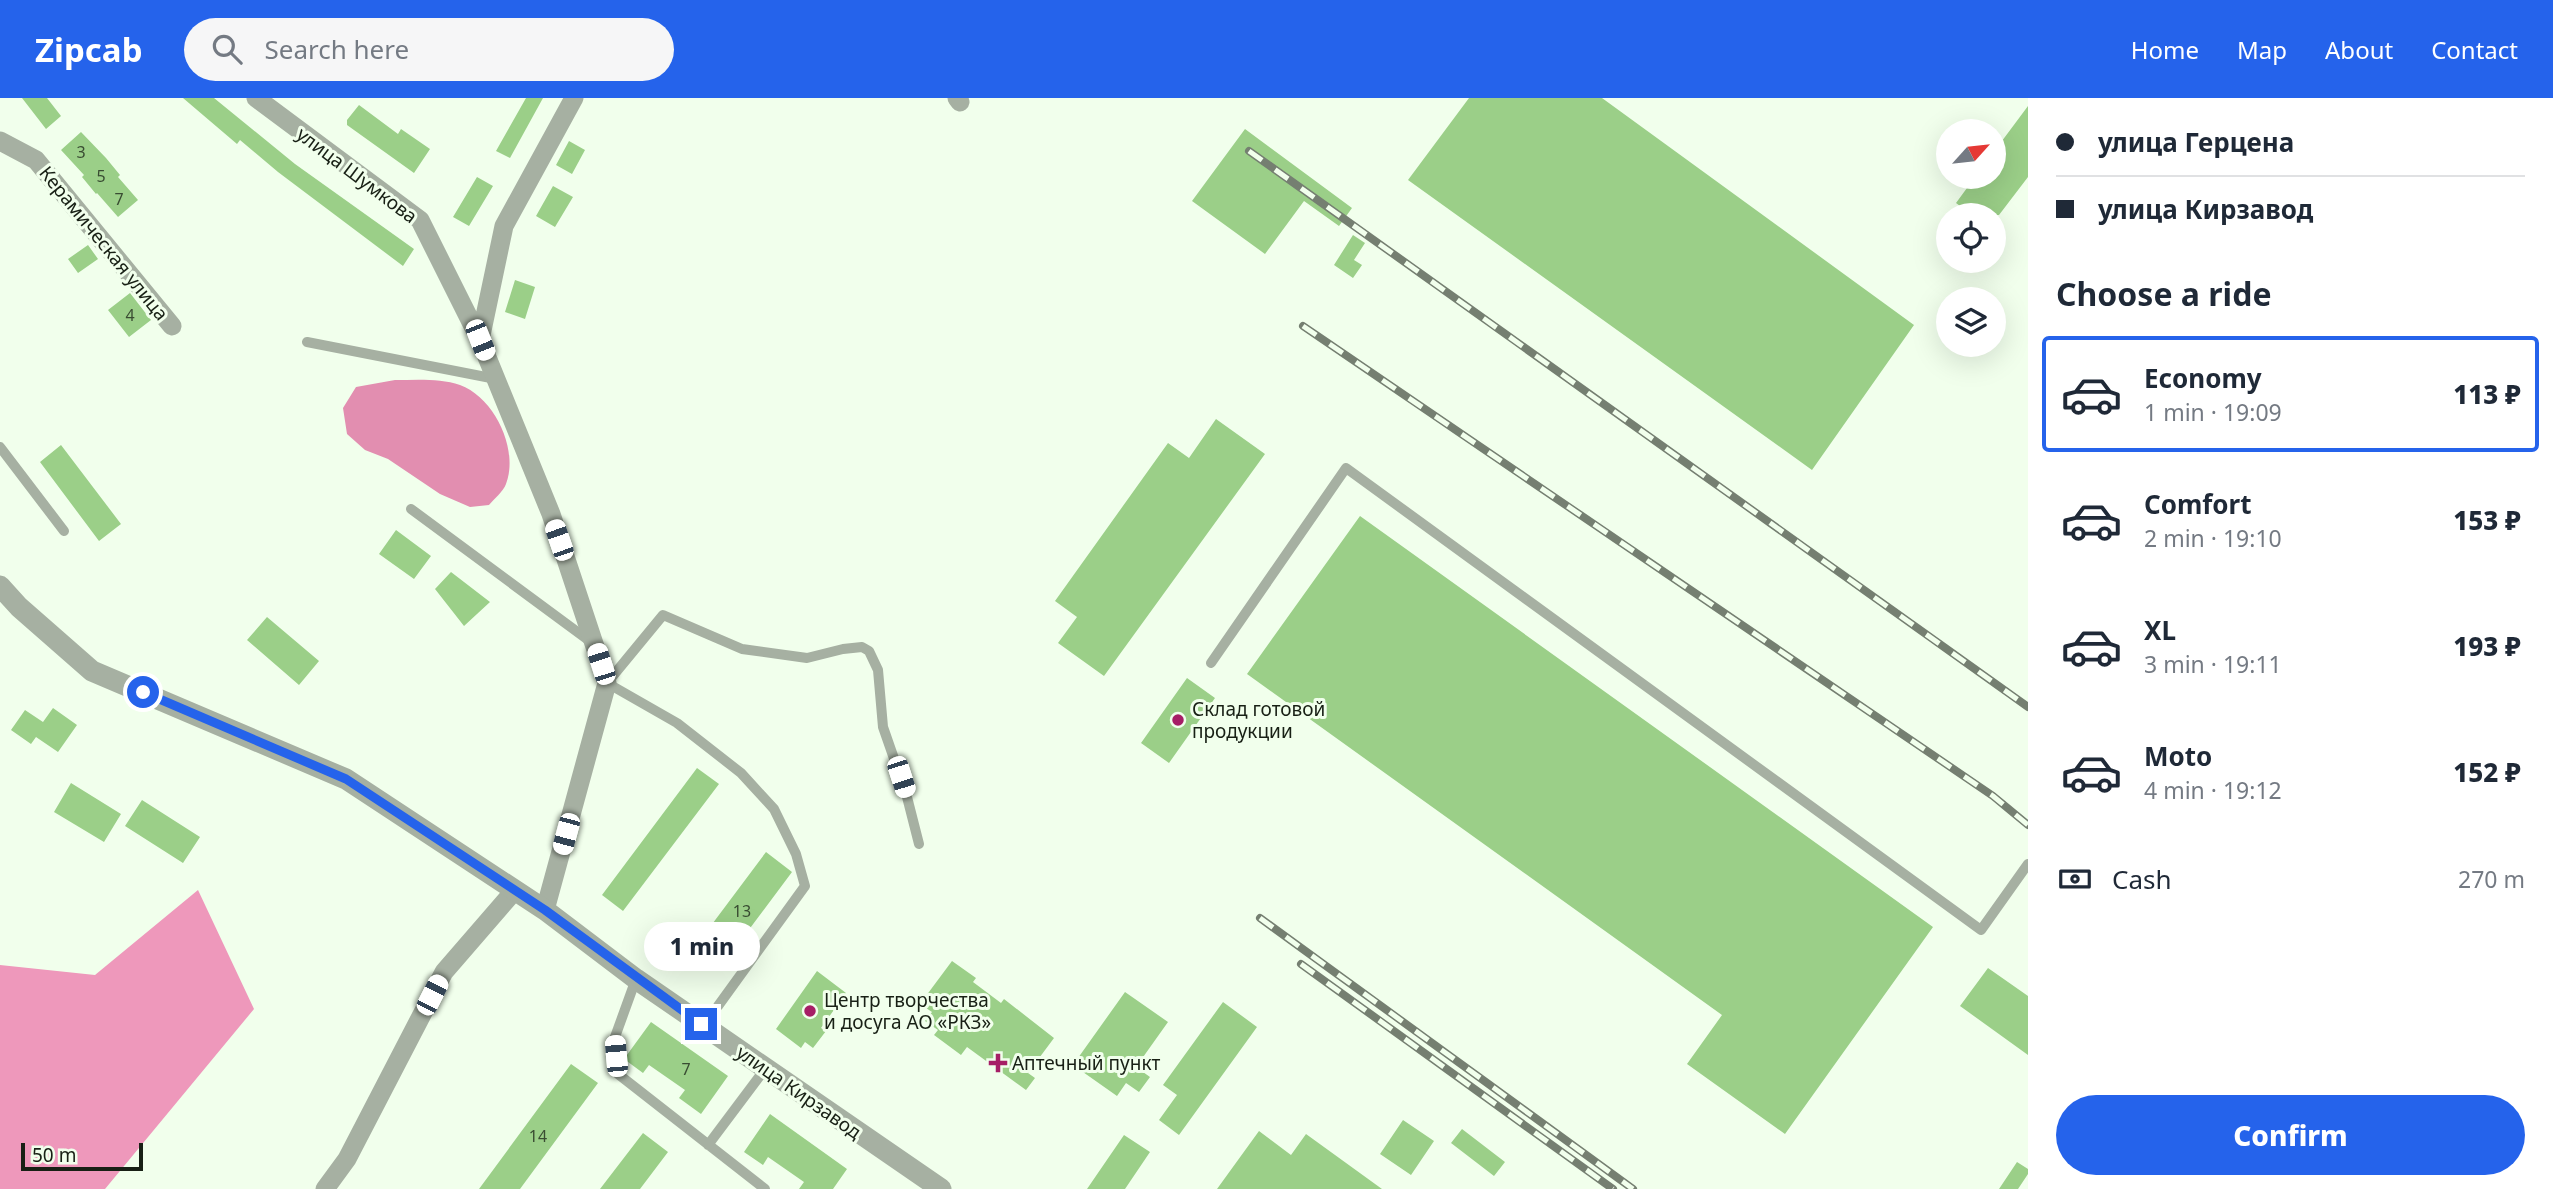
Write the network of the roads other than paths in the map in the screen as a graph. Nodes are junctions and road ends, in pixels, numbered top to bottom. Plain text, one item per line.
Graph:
1 (256, 98) edge
2 (574, 98) edge
3 (0, 141) edge
4 (172, 326) dead end
5 (480, 340) junction
6 (307, 342) dead end
7 (496, 379) junction
8 (0, 447) edge
9 (411, 509) dead end
10 (64, 531) dead end
11 (0, 586) edge
12 (595, 645) junction
13 (1211, 663) dead end
14 (607, 683) junction
15 (919, 844) dead end
16 (2028, 864) edge
17 (515, 890) junction
18 (545, 910) junction
19 (636, 979) junction
20 (718, 1006) dead end
21 (765, 1069) junction
22 (708, 1145) junction
23 (325, 1189) edge
24 (765, 1189) edge
25 (941, 1189) edge

1 - 5 street, улица Шумкова
2 - 5 street
3 - 4 street, Керамическая улица
5 - 7 street, улица Шумкова
6 - 7 lane
7 - 12 street, улица Шумкова
8 - 10 lane
9 - 12 lane
11 - 17 street, улица Кирзавод
12 - 14 street, улица Шумкова
13 - 16 lane
14 - 15 lane
14 - 18 street
14 - 20 lane
17 - 18 street, улица Кирзавод
17 - 23 street
18 - 19 street, улица Кирзавод
19 - 21 street, улица Кирзавод
19 - 22 lane
21 - 22 lane
21 - 25 street, улица Кирзавод
22 - 24 lane

